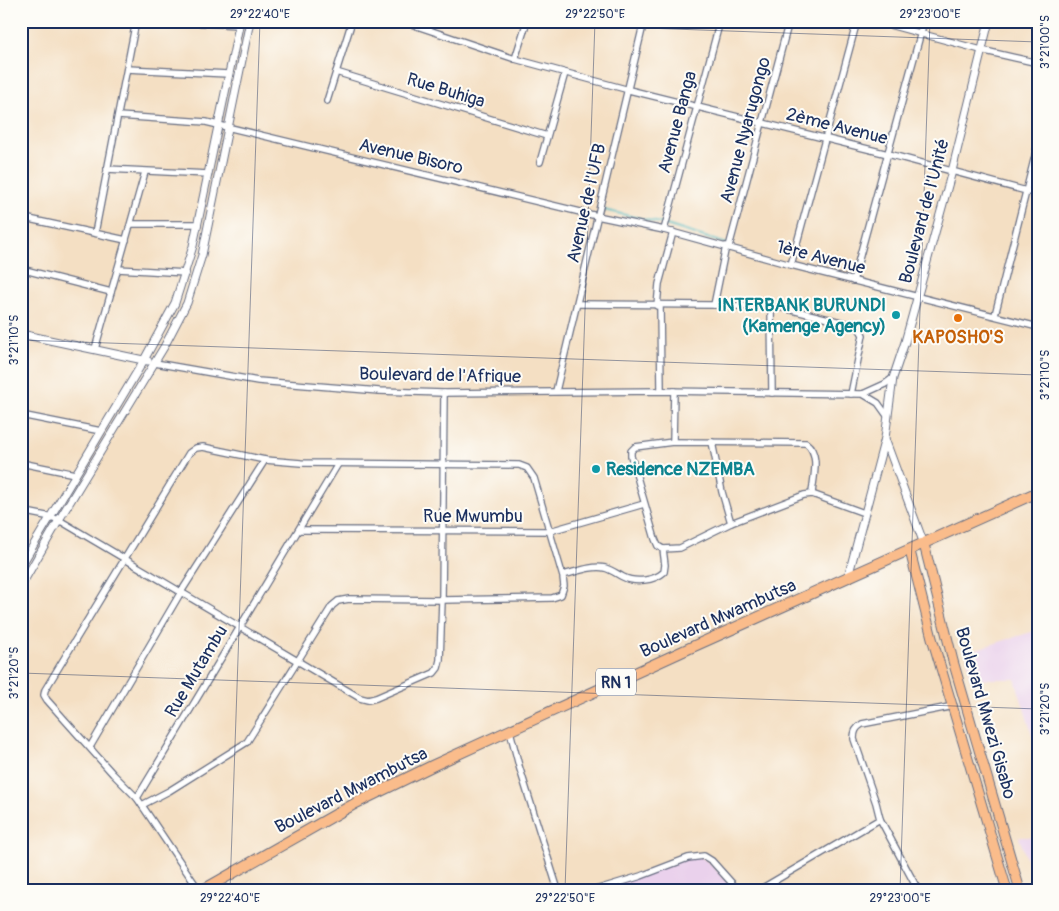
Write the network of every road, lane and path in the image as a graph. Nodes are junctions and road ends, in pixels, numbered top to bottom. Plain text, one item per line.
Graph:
1 (136, 21) edge
2 (169, 21) edge
3 (250, 21) edge
4 (352, 21) edge
5 (402, 21) edge
6 (527, 21) edge
7 (644, 21) edge
8 (720, 21) edge
9 (789, 21) edge
10 (857, 21) edge
11 (875, 21) edge
12 (924, 21) edge
13 (990, 21) edge
14 (239, 23) edge
15 (921, 33) junction
16 (982, 50) junction
17 (515, 58) junction
18 (1038, 63) edge
19 (127, 69) junction
20 (336, 72) junction
21 (565, 72) junction
22 (228, 74) junction
23 (629, 90) junction
24 (326, 101) dead end
25 (697, 106) junction
26 (118, 116) junction
27 (762, 123) junction
28 (217, 125) junction
29 (228, 128) junction
30 (547, 136) junction
31 (826, 140) junction
32 (1038, 144) edge
33 (888, 154) junction
34 (540, 162) dead end
35 (107, 169) junction
36 (952, 171) junction
37 (145, 172) junction
38 (208, 174) junction
39 (1027, 191) junction
40 (1038, 194) edge
41 (597, 216) junction
42 (21, 219) edge
43 (130, 224) junction
44 (198, 224) junction
45 (664, 230) junction
46 (673, 232) junction
47 (94, 233) junction
48 (126, 240) junction
49 (728, 247) junction
50 (791, 265) junction
51 (21, 269) edge
52 (118, 270) junction
53 (186, 273) junction
54 (853, 281) junction
55 (111, 292) junction
56 (917, 295) junction
57 (577, 304) junction
58 (714, 305) junction
59 (658, 306) junction
60 (771, 307) junction
61 (995, 315) junction
62 (1038, 327) edge
63 (21, 334) edge
64 (95, 349) junction
65 (144, 360) junction
66 (155, 363) junction
67 (893, 378) junction
68 (556, 391) junction
69 (661, 391) junction
70 (674, 391) junction
71 (444, 393) junction
72 (772, 393) junction
73 (851, 394) junction
74 (863, 394) junction
75 (21, 414) edge
76 (888, 417) junction
77 (101, 431) junction
78 (885, 438) junction
79 (673, 442) junction
80 (712, 442) junction
81 (265, 460) junction
82 (21, 463) edge
83 (338, 464) junction
84 (444, 465) junction
85 (75, 474) junction
86 (1038, 492) edge
87 (812, 494) junction
88 (644, 504) junction
89 (21, 511) edge
90 (864, 513) junction
91 (51, 517) junction
92 (59, 520) junction
93 (731, 523) junction
94 (299, 530) junction
95 (443, 531) junction
96 (550, 532) junction
97 (924, 544) junction
98 (663, 550) junction
99 (910, 550) junction
100 (124, 558) junction
101 (22, 565) edge
102 (563, 575) junction
103 (848, 577) junction
104 (21, 586) edge
105 (181, 592) junction
106 (442, 600) junction
107 (240, 627) junction
108 (299, 661) junction
109 (954, 706) junction
110 (510, 730) junction
111 (90, 747) junction
112 (137, 798) junction
113 (142, 805) junction
114 (880, 819) junction
115 (1004, 836) junction
116 (992, 840) junction
117 (201, 890) edge
118 (558, 890) edge
119 (595, 890) edge
120 (738, 890) edge
121 (760, 890) edge
122 (918, 890) edge
123 (1007, 890) edge
124 (1020, 890) edge

1 - 19 street
2 - 14 street
3 - 29 street
4 - 20 street
5 - 17 street, 2ème Avenue
6 - 17 street
7 - 23 street, Avenue de l'UFB
8 - 25 street, Avenue Banga
9 - 27 street, Avenue Nyarugongo
10 - 31 street
11 - 15 street
12 - 15 street
13 - 16 street, Boulevard de l'Unité
14 - 22 street
15 - 16 street
15 - 33 street
16 - 18 street
16 - 36 street, Boulevard de l'Unité
17 - 21 street, 2ème Avenue
19 - 22 street
19 - 26 street
20 - 24 street
20 - 30 street, Rue Buhiga
21 - 23 street, 2ème Avenue
21 - 30 street
22 - 28 street
23 - 25 street, 2ème Avenue
23 - 41 street, Avenue de l'UFB
25 - 27 street, 2ème Avenue
25 - 45 street, Avenue Banga
26 - 28 street, Avenue Bisoro
26 - 35 street
27 - 31 street, 2ème Avenue
27 - 49 street, Avenue Nyarugongo
28 - 29 street, Avenue Bisoro
28 - 38 street
29 - 41 street, Avenue Bisoro
29 - 66 street
30 - 34 street
31 - 33 street, 2ème Avenue
31 - 50 street
32 - 39 street
33 - 36 street, 2ème Avenue
33 - 54 street
35 - 37 street
35 - 47 street
36 - 39 street, 2ème Avenue
36 - 56 street, Boulevard de l'Unité
37 - 38 street
37 - 43 street
38 - 44 street
39 - 40 street, 2ème Avenue
39 - 61 street
41 - 45 street, 1ère Avenue
41 - 57 street, Avenue de l'UFB
42 - 47 street
43 - 44 street
43 - 48 street
44 - 53 street
45 - 46 street, 1ère Avenue
46 - 49 street, 1ère Avenue
46 - 59 street
47 - 48 street
48 - 52 street
49 - 50 street, 1ère Avenue
49 - 58 street, Avenue Nyarugongo
50 - 54 street, 1ère Avenue
51 - 55 street
52 - 53 street
52 - 55 street
53 - 65 street
54 - 56 street, 1ère Avenue
55 - 64 street
56 - 61 street, 1ère Avenue
56 - 67 street, Boulevard de l'Unité
57 - 59 street
57 - 68 street, Avenue de l'UFB
58 - 59 street
58 - 60 street
59 - 69 street
60 - 72 street
60 - 73 street
61 - 62 street, 1ère Avenue
63 - 64 street, Boulevard de l'Afrique
64 - 65 street, Boulevard de l'Afrique
65 - 66 street, Boulevard de l'Afrique
65 - 77 street
66 - 71 street, Boulevard de l'Afrique
66 - 92 street
67 - 74 street, Boulevard de l'Afrique
67 - 76 street, Boulevard de l'Unité
68 - 69 street, Boulevard de l'Afrique
68 - 71 street, Boulevard de l'Afrique
69 - 70 street, Boulevard de l'Afrique
70 - 72 street, Boulevard de l'Afrique
70 - 79 street
71 - 84 street
72 - 73 street, Boulevard de l'Afrique
73 - 74 street, Boulevard de l'Afrique
74 - 76 street
75 - 77 street
76 - 78 street, Boulevard de l'Unité
77 - 85 street
78 - 90 street, Boulevard de l'Unité
78 - 97 street, Boulevard de l'Unité
79 - 80 street
79 - 88 street
80 - 87 street
80 - 93 street
81 - 83 street
81 - 100 street
81 - 105 street
82 - 85 street
83 - 84 street
83 - 94 street, Rue Mutambu
84 - 95 street
84 - 96 street
85 - 91 street
86 - 97 highway, Boulevard Mwambutsa / RN 1
87 - 90 street
87 - 93 street
88 - 96 street, Rue Mwumbu
88 - 98 street
89 - 91 street
90 - 103 street, Boulevard de l'Unité
91 - 92 street
91 - 101 street
92 - 100 street
92 - 104 street
93 - 98 street
94 - 95 street, Rue Mwumbu
94 - 107 street, Rue Mutambu
95 - 96 street, Rue Mwumbu
95 - 106 street
96 - 102 street
97 - 99 highway, Boulevard Mwambutsa / RN 1
97 - 115 main road, Boulevard Mwezi Gisabo
98 - 102 street
99 - 103 highway, Boulevard Mwambutsa / RN 1
99 - 109 main road, Boulevard Mwezi Gisabo
100 - 105 street
100 - 111 street
102 - 106 street
103 - 110 highway, Boulevard Mwambutsa / RN 1
105 - 107 street
105 - 111 street
106 - 108 street
106 - 108 street
107 - 108 street
107 - 112 street, Rue Mutambu
108 - 113 street
109 - 114 street
109 - 116 main road, Boulevard Mwezi Gisabo
110 - 117 highway, Boulevard Mwambutsa / RN 1
110 - 118 street
111 - 112 street
112 - 113 street
113 - 117 street
114 - 121 street
114 - 122 street
115 - 116 main road
115 - 124 main road, Boulevard Mwezi Gisabo
116 - 123 main road, Boulevard Mwezi Gisabo
119 - 120 street

